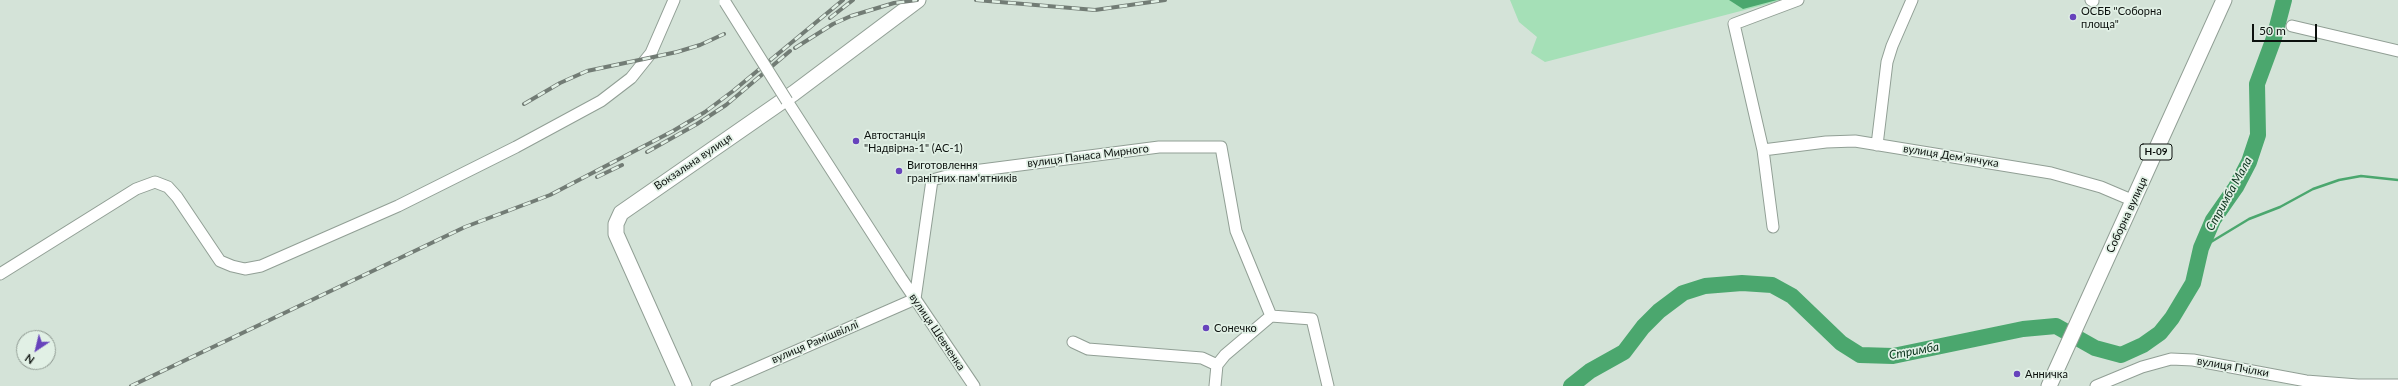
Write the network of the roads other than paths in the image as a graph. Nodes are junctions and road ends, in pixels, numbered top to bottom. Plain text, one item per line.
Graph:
1 (674, 0) edge
2 (724, 0) edge
3 (918, 0) edge
4 (1798, 0) edge
5 (1912, 0) edge
6 (2224, 0) edge
7 (2292, 26) dead end
8 (2398, 51) edge
9 (1877, 145) junction
10 (1763, 150) junction
11 (2134, 201) junction
12 (1773, 227) dead end
13 (0, 274) edge
14 (915, 299) junction
15 (1271, 316) junction
16 (1073, 342) dead end
17 (1217, 365) junction
18 (2052, 380) edge
19 (2398, 385) edge
20 (684, 386) edge
21 (716, 386) edge
22 (974, 386) edge
23 (1215, 386) edge
24 (1328, 386) edge
25 (2096, 386) edge

1 - 13 street
2 - 14 street, вулиця Шевченка, bridge
3 - 20 main road, Вокзальна вулиця
4 - 10 street
5 - 9 street
6 - 11 main road, Соборна вулиця / Н-09
7 - 8 street
9 - 10 street, вулиця Демʼянчука
9 - 11 street, вулиця Демʼянчука
10 - 12 street
11 - 18 main road, Соборна вулиця / Н-09
14 - 15 street, вулиця Панаса Мирного
14 - 21 street, вулиця Рамішвіллі
14 - 22 street, вулиця Шевченка
15 - 17 street
15 - 24 street
16 - 17 street
17 - 23 street
19 - 25 street, вулиця Пчілки

